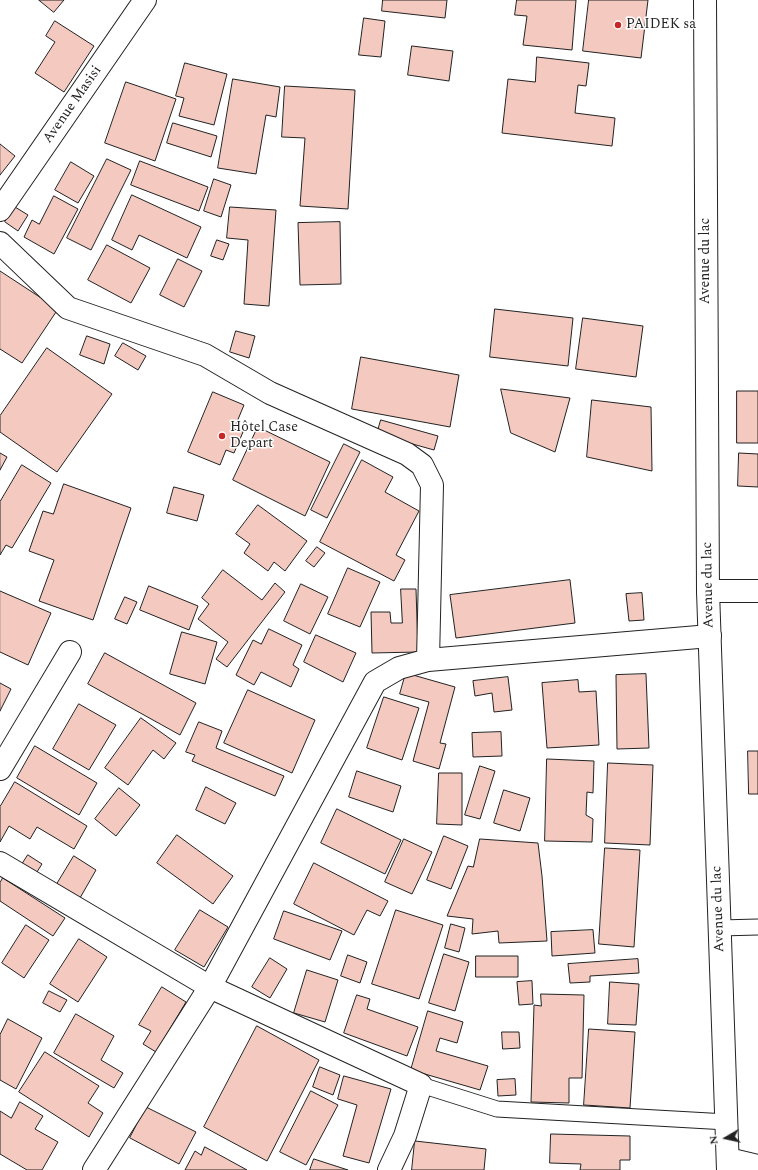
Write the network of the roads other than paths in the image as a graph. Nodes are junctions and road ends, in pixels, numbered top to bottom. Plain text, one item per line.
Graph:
1 (145, 0) edge
2 (705, 0) edge
3 (0, 210) edge
4 (0, 243) edge
5 (708, 591) junction
6 (758, 591) edge
7 (710, 636) junction
8 (70, 652) dead end
9 (428, 660) junction
10 (0, 769) edge
11 (0, 863) edge
12 (758, 927) edge
13 (720, 928) junction
14 (210, 987) junction
15 (421, 1085) junction
16 (727, 1122) junction
17 (728, 1165) edge
18 (758, 1166) edge
19 (94, 1170) edge
20 (389, 1170) edge

1 - 3 street, Avenue Masisi
2 - 5 street, Avenue du lac
4 - 9 street
5 - 6 street
5 - 7 street, Avenue du lac
7 - 9 street
7 - 13 street, Avenue du lac
8 - 10 street
9 - 14 street
11 - 14 street
12 - 13 lane
13 - 16 street, Avenue du lac
14 - 15 street
14 - 19 street
15 - 16 lane
15 - 20 street
16 - 17 street, Avenue du lac
17 - 18 street

